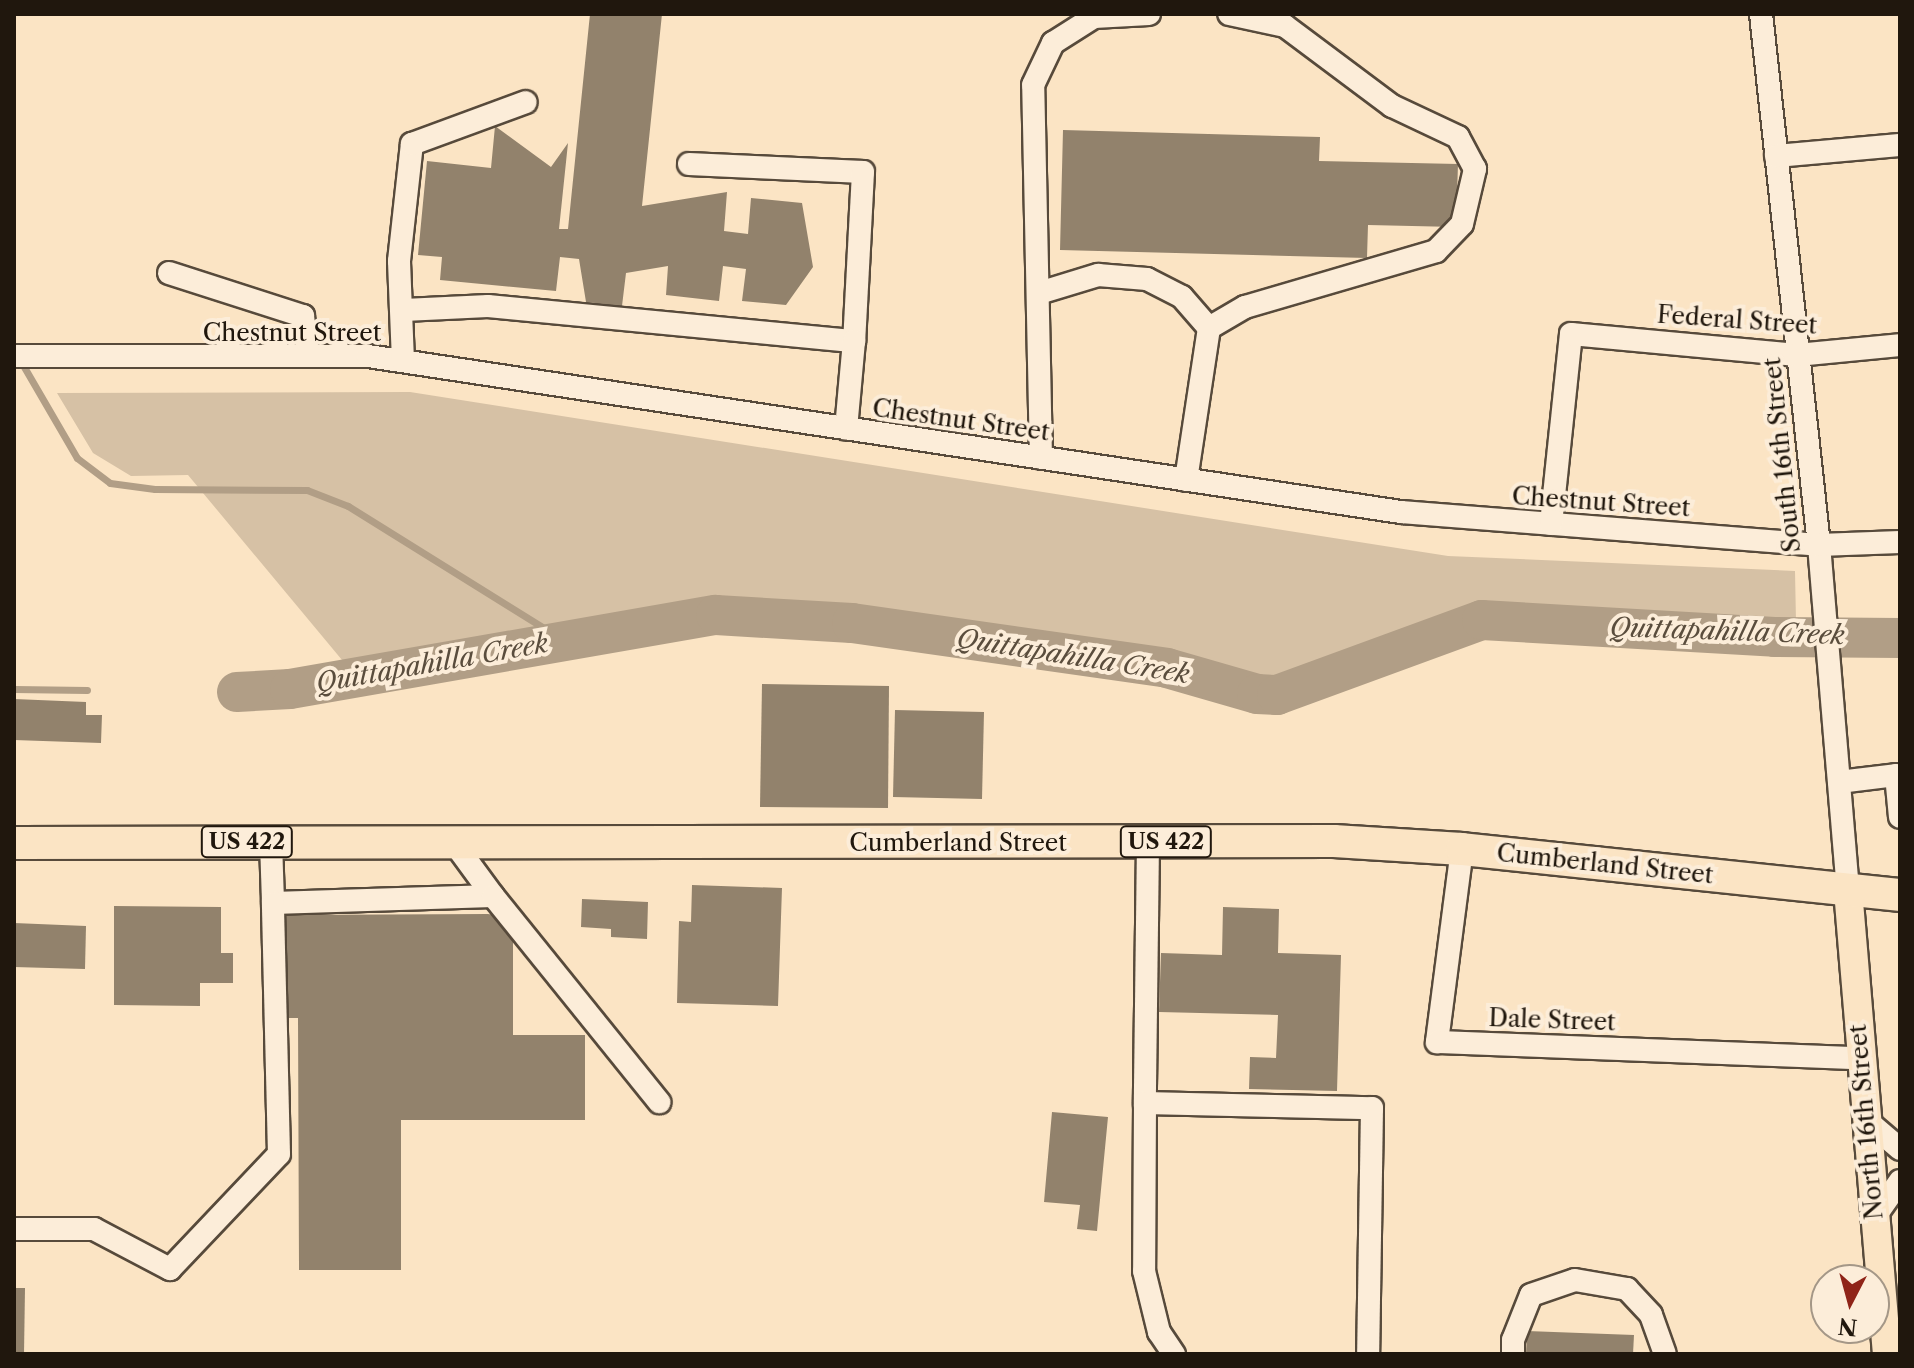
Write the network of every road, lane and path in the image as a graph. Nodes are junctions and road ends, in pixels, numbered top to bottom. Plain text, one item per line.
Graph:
1 (1149, 14) edge
2 (1229, 14) edge
3 (1761, 14) edge
4 (526, 102) dead end
5 (1900, 145) edge
6 (1776, 156) junction
7 (689, 164) dead end
8 (169, 273) dead end
9 (1039, 293) junction
10 (404, 310) junction
11 (1209, 328) junction
12 (854, 341) junction
13 (1900, 345) edge
14 (1797, 355) junction
15 (25, 356) edge
16 (308, 356) junction
17 (403, 361) junction
18 (846, 429) junction
19 (1041, 458) junction
20 (1186, 480) junction
21 (1551, 524) junction
22 (1900, 542) edge
23 (1819, 545) junction
24 (1898, 775) edge
25 (1839, 782) junction
26 (1900, 817) edge
27 (271, 842) junction
28 (1148, 842) junction
29 (14, 843) edge
30 (454, 843) junction
31 (1462, 849) junction
32 (1848, 890) junction
33 (1900, 895) edge
34 (493, 896) junction
35 (273, 903) junction
36 (1860, 1058) junction
37 (659, 1102) dead end
38 (1145, 1103) junction
39 (1865, 1119) junction
40 (1900, 1149) edge
41 (1900, 1181) edge
42 (1874, 1218) junction
43 (14, 1229) edge
44 (1174, 1354) edge
45 (1368, 1354) edge
46 (1513, 1354) edge
47 (1665, 1354) edge
48 (1887, 1354) edge

1 - 9 street
2 - 11 street
3 - 6 street, South 16th Street
4 - 10 street
5 - 6 street
6 - 14 street, South 16th Street
7 - 12 street
8 - 16 street
9 - 11 street
9 - 19 street
10 - 12 street
10 - 17 street
11 - 20 street
12 - 18 street
13 - 14 street, Federal Street
14 - 21 street, Federal Street
14 - 23 street, South 16th Street
15 - 16 street, Chestnut Street
16 - 17 street, Chestnut Street
17 - 18 street, Chestnut Street
18 - 19 street, Chestnut Street
19 - 20 street, Chestnut Street
20 - 21 street, Chestnut Street
21 - 23 street, Chestnut Street
22 - 23 street, Chestnut Street
23 - 25 street, South 16th Street
24 - 25 street
24 - 26 street
25 - 32 street, South 16th Street
27 - 29 highway, Cumberland Street / US 422
27 - 30 highway, Cumberland Street / US 422
27 - 35 street
28 - 30 highway, Cumberland Street / US 422
28 - 31 highway, Cumberland Street / US 422
28 - 38 street
30 - 34 street
31 - 32 highway, Cumberland Street / US 422
31 - 36 street, Dale Street
32 - 33 highway, Cumberland Street / US 422
32 - 36 main road, North 16th Street
34 - 35 street
34 - 37 street
35 - 43 street
36 - 39 main road, North 16th Street
38 - 44 street
38 - 45 street
39 - 40 street
39 - 42 main road, North 16th Street
41 - 42 street
42 - 48 main road, North 16th Street
46 - 47 street

